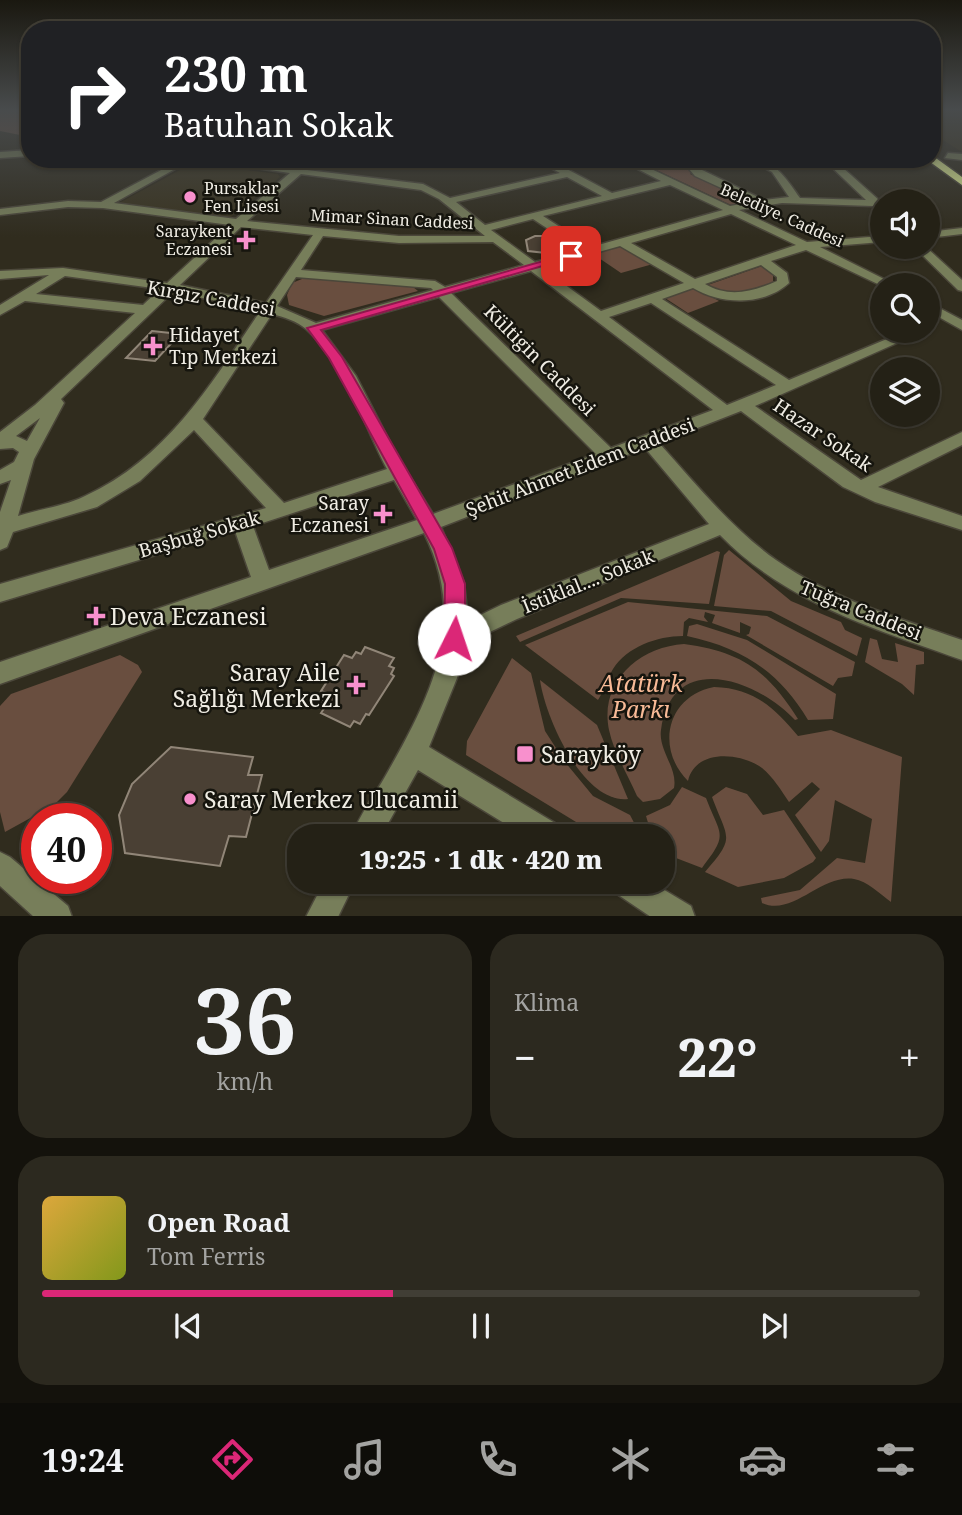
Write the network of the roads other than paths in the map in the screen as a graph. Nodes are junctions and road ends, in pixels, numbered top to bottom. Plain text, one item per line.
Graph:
1 (21, 154) edge
2 (2, 157) edge
3 (941, 167) edge
4 (172, 168) edge
5 (273, 168) edge
6 (302, 168) edge
7 (534, 168) edge
8 (555, 168) edge
9 (641, 168) edge
10 (693, 168) edge
11 (771, 168) edge
12 (837, 168) edge
13 (297, 171) junction
14 (569, 174) junction
15 (670, 182) junction
16 (962, 182) edge
17 (522, 184) junction
18 (611, 197) junction
19 (870, 198) edge
20 (448, 201) junction
21 (797, 201) junction
22 (760, 202) junction
23 (103, 205) junction
24 (870, 205) edge
25 (730, 210) junction
26 (0, 212) edge
27 (537, 216) junction
28 (239, 223) junction
29 (484, 228) junction
30 (321, 231) junction
31 (962, 231) edge
32 (940, 234) edge
33 (496, 239) junction
34 (870, 240) edge
35 (621, 242) junction
36 (808, 245) junction
37 (590, 251) junction
38 (933, 259) edge
39 (762, 260) junction
40 (533, 267) junction
41 (63, 272) junction
42 (291, 273) junction
43 (0, 275) edge
44 (870, 275) edge
45 (694, 284) junction
46 (962, 287) edge
47 (170, 289) junction
48 (444, 291) junction
49 (23, 297) junction
50 (652, 298) junction
51 (270, 307) junction
52 (148, 310) junction
53 (0, 311) edge
54 (962, 312) edge
55 (940, 313) edge
56 (600, 316) junction
57 (948, 318) junction
58 (940, 321) edge
59 (962, 326) edge
60 (313, 328) junction
61 (889, 343) edge
62 (88, 366) junction
63 (788, 386) junction
64 (734, 409) junction
65 (194, 420) junction
66 (962, 438) edge
67 (0, 441) edge
68 (648, 441) junction
69 (608, 456) junction
70 (27, 458) junction
71 (398, 472) junction
72 (0, 478) edge
73 (861, 488) junction
74 (279, 511) junction
75 (243, 522) junction
76 (430, 523) junction
77 (962, 523) edge
78 (723, 526) junction
79 (2, 535) edge
80 (263, 582) junction
81 (0, 593) edge
82 (454, 639) junction
83 (962, 650) edge
84 (0, 673) edge
85 (412, 751) junction
86 (372, 824) edge
87 (531, 824) edge
88 (0, 867) edge
89 (333, 894) edge
90 (644, 894) edge
91 (57, 916) edge
92 (321, 916) edge
93 (680, 916) edge

1 - 2 street
3 - 16 highway
4 - 23 street
5 - 13 street
6 - 13 street
7 - 17 street
8 - 14 street
9 - 15 street, Belediye. Caddesi
10 - 22 street
11 - 21 street
12 - 19 street
13 - 20 street
13 - 28 street
14 - 17 street
14 - 18 street
15 - 18 street
15 - 25 street, Belediye. Caddesi
17 - 20 street
18 - 27 street
20 - 29 street
21 - 22 street
21 - 24 street
22 - 25 street
23 - 26 street, Mimar Sinan Caddesi
23 - 28 street, Mimar Sinan Caddesi
25 - 35 street
25 - 36 street, Belediye. Caddesi
27 - 29 street
27 - 37 street
28 - 30 street, Mimar Sinan Caddesi
28 - 47 street
29 - 33 street
30 - 33 street, Mimar Sinan Caddesi
30 - 42 street
31 - 32 street
33 - 40 street, Mimar Sinan Caddesi
34 - 36 street
35 - 37 street
35 - 45 street
36 - 39 street
36 - 44 street, Belediye. Caddesi
37 - 40 street
38 - 46 street
39 - 45 street
39 - 45 street
40 - 48 street
40 - 56 street, Mimar Sinan Caddesi
41 - 43 street, Kırgız Caddesi
41 - 47 street, Kırgız Caddesi
41 - 49 street
42 - 48 street
42 - 51 street
45 - 50 street
47 - 51 street, Kırgız Caddesi
47 - 52 street
48 - 60 street
48 - 69 street, Kültigin Caddesi
49 - 52 street
49 - 53 street
50 - 56 street
50 - 63 street
51 - 60 street, Kırgız Caddesi
51 - 65 street
52 - 62 street
54 - 57 street
55 - 57 street
56 - 64 street, Mimar Sinan Caddesi
57 - 58 street
57 - 59 street
60 - 71 street, Kırgız Caddesi
61 - 63 street, Şehit Ahmet Edem Caddesi
62 - 67 street
62 - 70 street
63 - 64 street, Şehit Ahmet Edem Caddesi
64 - 68 street, Şehit Ahmet Edem Caddesi
64 - 73 street, Hazar Sokak
65 - 74 street
65 - 79 street
66 - 73 street
67 - 70 street
68 - 69 street, Şehit Ahmet Edem Caddesi
68 - 78 street, Tuğra Caddesi
69 - 76 street, Şehit Ahmet Edem Caddesi
70 - 72 street
70 - 79 street
71 - 74 street, Başbuğ Sokak
71 - 76 street, Kırgız Caddesi
73 - 77 street, Hazar Sokak
74 - 75 street, Başbuğ Sokak
75 - 80 street
75 - 81 street, Başbuğ Sokak
76 - 80 street, Şehit Ahmet Edem Caddesi
76 - 82 street, Kırgız Caddesi
78 - 82 street, İstiklal.... Sokak
78 - 83 street, Tuğra Caddesi
80 - 84 street, Şehit Ahmet Edem Caddesi
82 - 85 street, Kırgız Caddesi
85 - 86 street, Kırgız Caddesi
85 - 87 street
88 - 91 street
89 - 92 street
90 - 93 street

